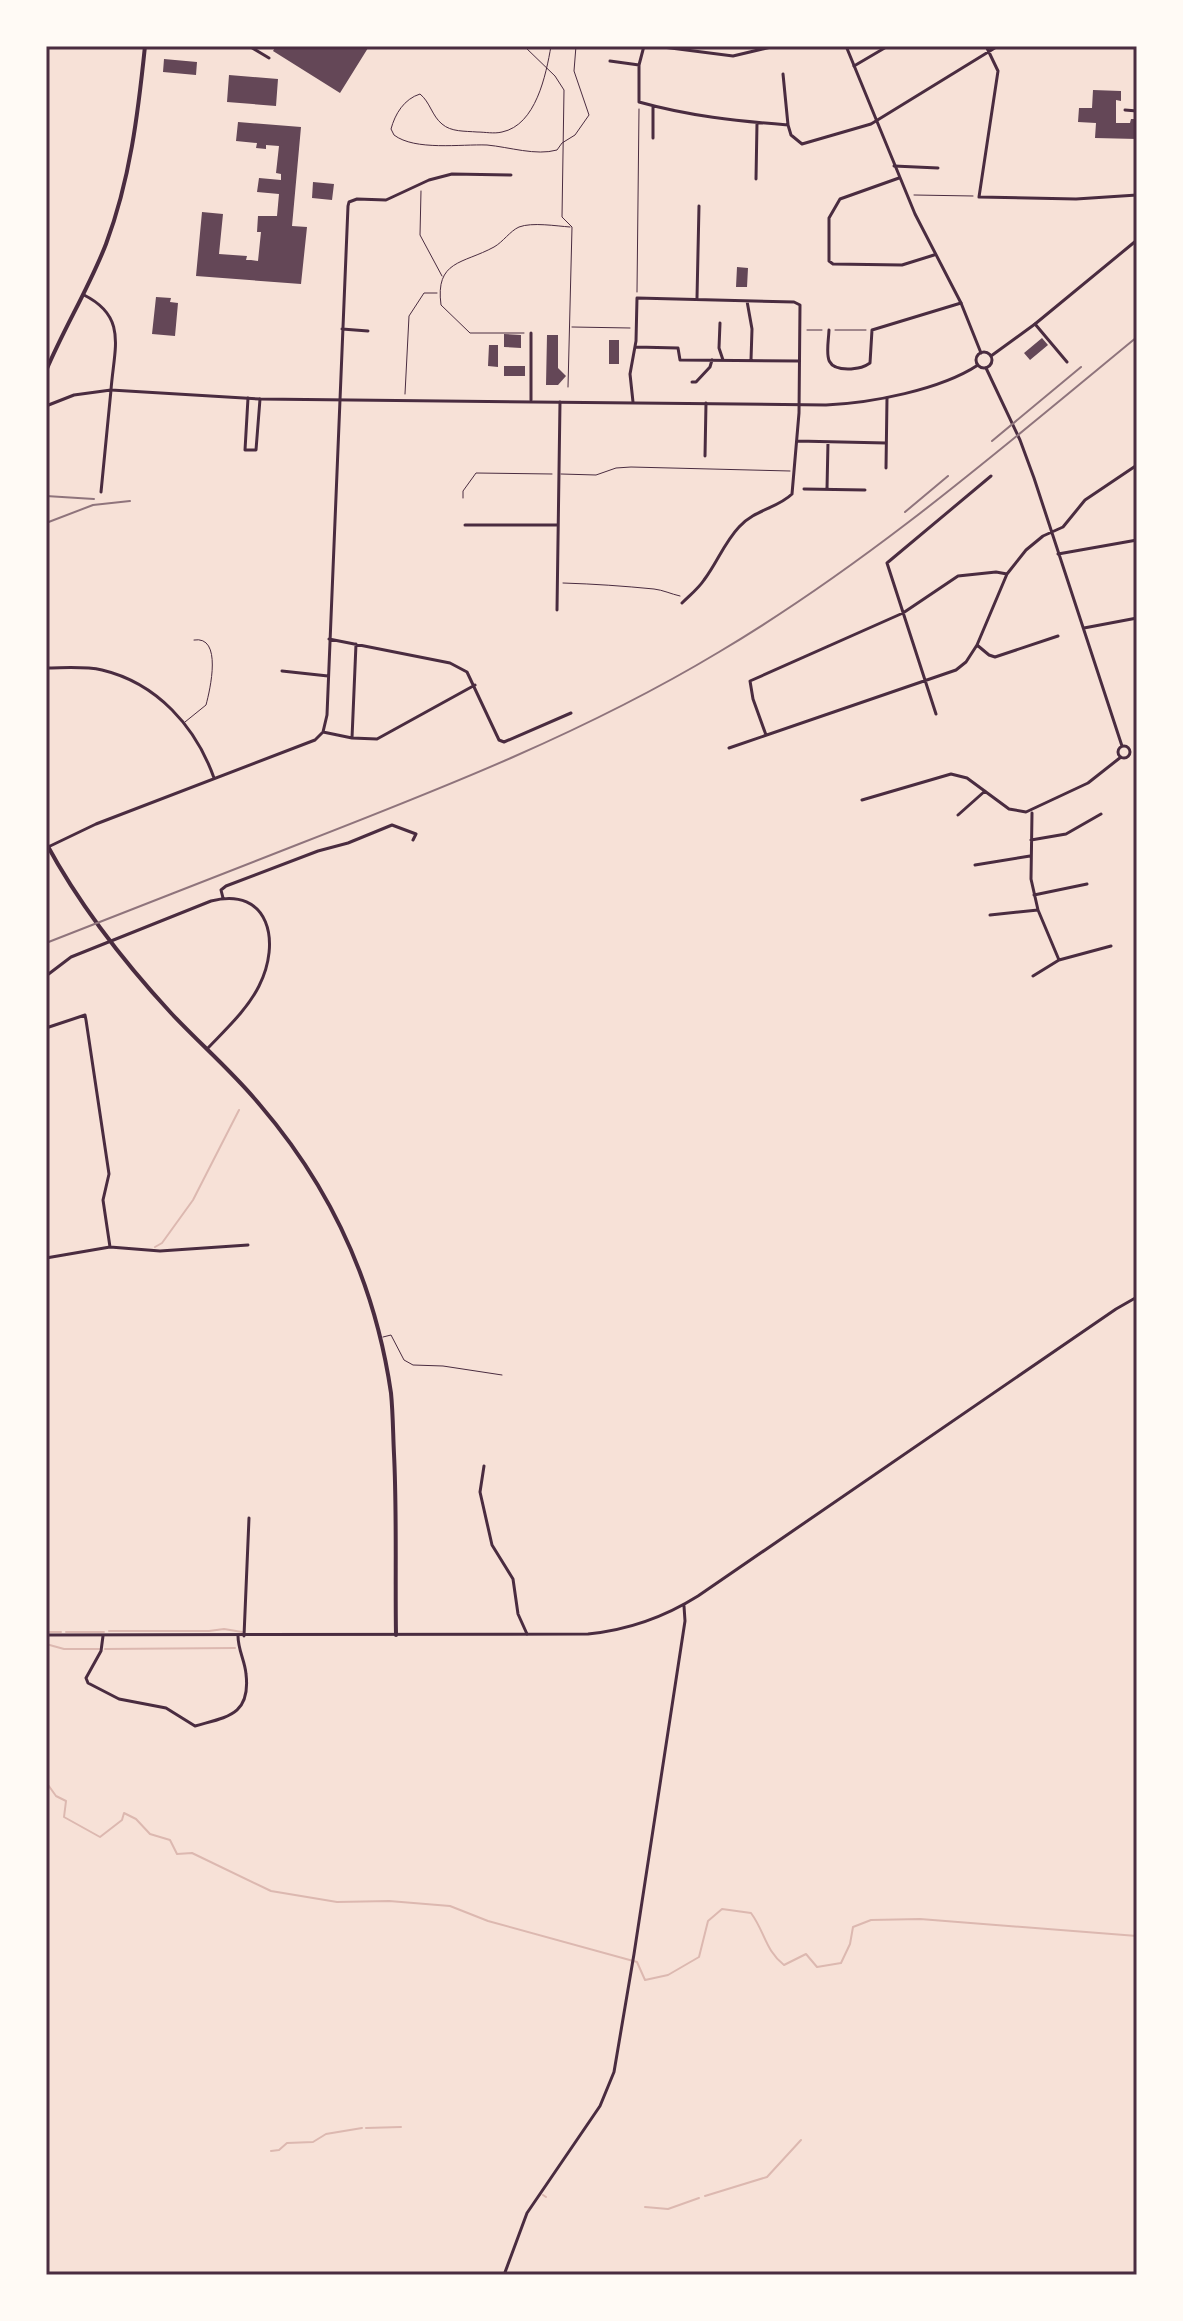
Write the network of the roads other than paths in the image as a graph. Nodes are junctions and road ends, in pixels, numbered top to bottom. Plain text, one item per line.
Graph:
1 (145, 46) edge
2 (249, 46) edge
3 (644, 46) edge
4 (655, 46) edge
5 (704, 46) edge
6 (775, 46) edge
7 (846, 46) edge
8 (888, 46) edge
9 (986, 46) edge
10 (998, 46) edge
11 (989, 51) junction
12 (703, 53) junction
13 (269, 58) dead end
14 (610, 61) dead end
15 (639, 65) junction
16 (854, 66) junction
17 (783, 74) dead end
18 (653, 106) junction
19 (1125, 110) dead end
20 (1137, 111) edge
21 (876, 122) junction
22 (757, 123) junction
23 (788, 125) junction
24 (653, 138) dead end
25 (894, 166) junction
26 (938, 168) dead end
27 (511, 175) dead end
28 (899, 178) junction
29 (756, 179) dead end
30 (1137, 195) edge
31 (699, 206) dead end
32 (1137, 240) edge
33 (934, 255) junction
34 (84, 295) junction
35 (697, 300) junction
36 (747, 301) junction
37 (961, 303) junction
38 (720, 323) dead end
39 (1035, 324) junction
40 (342, 329) junction
41 (829, 330) dead end
42 (368, 331) dead end
43 (531, 333) road end
44 (636, 347) junction
45 (981, 353) junction
46 (991, 356) junction
47 (712, 359) junction
48 (723, 360) junction
49 (751, 360) junction
50 (799, 361) junction
51 (1067, 362) dead end
52 (978, 365) junction
53 (986, 368) junction
54 (46, 371) edge
55 (692, 382) dead end
56 (111, 390) junction
57 (248, 398) junction
58 (887, 398) junction
59 (260, 399) junction
60 (340, 400) junction
61 (531, 400) junction
62 (560, 402) junction
63 (633, 402) junction
64 (706, 403) junction
65 (799, 405) junction
66 (47, 406) edge
67 (797, 441) junction
68 (828, 442) junction
69 (886, 443) junction
70 (705, 456) dead end
71 (1137, 465) edge
72 (886, 468) dead end
73 (794, 471) junction
74 (558, 474) junction
75 (991, 476) dead end
76 (804, 489) dead end
77 (827, 489) junction
78 (865, 490) dead end
79 (101, 492) dead end
80 (465, 525) dead end
81 (558, 525) junction
82 (1050, 532) junction
83 (1137, 540) edge
84 (1058, 555) junction
85 (1007, 574) junction
86 (684, 601) road end
87 (557, 610) dead end
88 (903, 613) junction
89 (1137, 618) edge
90 (1084, 628) junction
91 (1058, 636) dead end
92 (329, 639) junction
93 (194, 640) dead end
94 (356, 644) junction
95 (977, 645) junction
96 (46, 668) edge
97 (282, 671) dead end
98 (328, 676) junction
99 (925, 681) junction
100 (475, 685) junction
101 (571, 713) dead end
102 (936, 714) dead end
103 (185, 722) junction
104 (323, 732) junction
105 (766, 735) junction
106 (352, 738) junction
107 (1122, 746) junction
108 (729, 748) dead end
109 (1130, 755) junction
110 (1137, 756) edge
111 (1121, 757) junction
112 (214, 778) junction
113 (985, 791) junction
114 (862, 800) dead end
115 (1032, 811) junction
116 (1101, 814) dead end
117 (958, 815) dead end
118 (413, 840) dead end
119 (1031, 840) junction
120 (46, 845) edge
121 (1030, 856) junction
122 (975, 865) dead end
123 (1087, 884) dead end
124 (1034, 895) junction
125 (223, 898) junction
126 (1038, 910) junction
127 (990, 915) dead end
128 (1111, 946) dead end
129 (1059, 960) junction
130 (46, 976) edge
131 (1033, 976) dead end
132 (46, 1028) edge
133 (207, 1049) junction
134 (248, 1245) dead end
135 (110, 1247) junction
136 (46, 1258) edge
137 (1137, 1297) edge
138 (380, 1338) junction
139 (502, 1375) dead end
140 (484, 1466) dead end
141 (249, 1518) dead end
142 (684, 1605) junction
143 (527, 1634) junction
144 (46, 1635) edge
145 (103, 1635) junction
146 (396, 1635) junction
147 (238, 1636) junction
148 (244, 1636) junction
149 (504, 2275) edge

1 - 34 main road
2 - 13 street
3 - 15 street
4 - 12 street
5 - 12 street
6 - 12 street
7 - 16 street
8 - 16 street
9 - 11 street
10 - 11 street
11 - 21 street
11 - 30 street
14 - 15 street
15 - 18 street
16 - 21 street
17 - 23 street
18 - 22 street
18 - 24 street
19 - 20 street
21 - 23 street
21 - 25 street
22 - 23 street
22 - 29 street
25 - 26 street
25 - 28 street
27 - 40 street
28 - 33 street
28 - 33 street
31 - 35 street
32 - 39 street
33 - 37 street
34 - 54 main road
34 - 56 street
35 - 36 street
35 - 44 street
36 - 49 street
36 - 50 street
37 - 41 street
37 - 45 street
38 - 48 street
39 - 46 street
39 - 51 street
40 - 42 street
40 - 60 street
43 - 61 street
44 - 47 street
44 - 63 street
45 - 46 street
45 - 52 street
46 - 53 street
47 - 48 street
47 - 55 street
48 - 49 street
49 - 50 street
50 - 65 street
52 - 53 street
52 - 58 street
53 - 82 street
56 - 57 street
56 - 66 street
56 - 79 street
57 - 59 street
57 - 59 street
58 - 65 street
58 - 69 street
59 - 60 street
60 - 61 street
60 - 92 street
61 - 62 street
62 - 63 street
62 - 74 street
63 - 64 street
64 - 65 street
64 - 70 street
65 - 67 street
67 - 68 street
67 - 73 street
68 - 69 street
68 - 77 street
69 - 72 street
71 - 82 street
73 - 74 lane
73 - 86 street
74 - 81 street
75 - 88 street
76 - 77 street
77 - 78 street
80 - 81 street
81 - 87 street
82 - 84 street
82 - 85 street
83 - 84 street
84 - 90 street
85 - 88 street
85 - 95 street
88 - 99 street
88 - 105 street
89 - 90 street
90 - 107 street
91 - 95 street
92 - 94 street
92 - 98 street
93 - 103 lane
94 - 100 street
94 - 106 street
95 - 99 street
96 - 103 street
97 - 98 street
98 - 104 street
99 - 102 street
99 - 105 street
100 - 101 street
100 - 106 street
103 - 112 street
104 - 106 street
104 - 112 street
105 - 108 street
107 - 109 street
107 - 111 street
109 - 110 street
109 - 111 street
111 - 115 street
112 - 120 street
113 - 114 street
113 - 115 street
113 - 117 street
115 - 119 street
116 - 119 street
118 - 125 street
119 - 121 street
120 - 133 main road
121 - 122 street
121 - 124 street
123 - 124 street
124 - 126 street
125 - 130 street
125 - 133 street
126 - 127 street
126 - 129 street
128 - 129 street
129 - 131 street
132 - 135 street
133 - 138 main road
134 - 135 street
135 - 136 street
137 - 142 street
138 - 139 lane
138 - 146 main road
140 - 143 street
141 - 148 street
142 - 143 street
142 - 149 street
143 - 146 street
144 - 145 street
145 - 147 street
145 - 147 street
146 - 148 street
147 - 148 street

